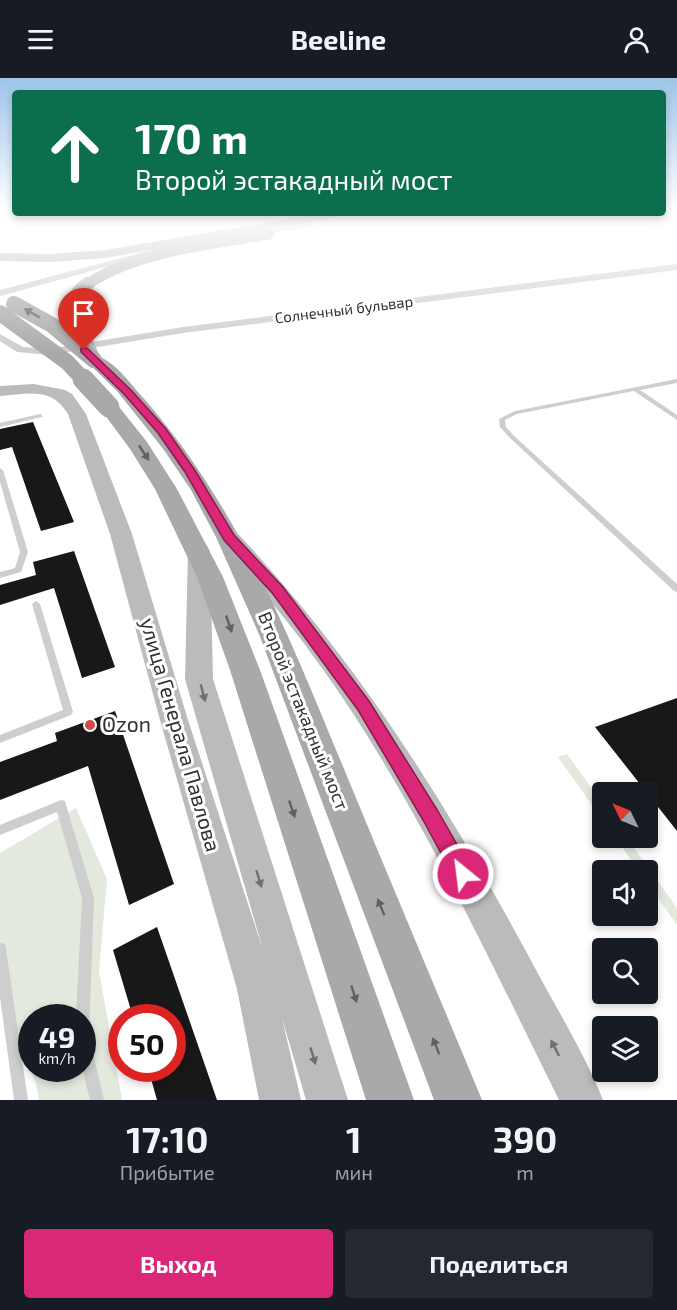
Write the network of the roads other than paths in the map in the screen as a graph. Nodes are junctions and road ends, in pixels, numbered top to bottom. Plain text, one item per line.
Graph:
1 (35, 258) edge
2 (54, 258) edge
3 (127, 258) edge
4 (150, 258) edge
5 (677, 267) edge
6 (0, 295) edge
7 (0, 313) edge
8 (0, 337) edge
9 (94, 360) junction
10 (677, 381) edge
11 (635, 389) junction
12 (0, 391) edge
13 (40, 416) dead end
14 (677, 418) edge
15 (0, 425) edge
16 (0, 470) edge
17 (214, 544) junction
18 (0, 575) edge
19 (677, 589) edge
20 (36, 604) dead end
21 (0, 739) edge
22 (0, 830) edge
23 (0, 949) edge
24 (83, 1004) edge
25 (93, 1082) edge
26 (21, 1100) edge
27 (97, 1100) edge
28 (280, 1100) edge
29 (327, 1100) edge
30 (390, 1100) edge
31 (458, 1100) edge
32 (582, 1100) edge

1 - 2 main road
3 - 6 street
4 - 9 main road, bridge
5 - 8 street, Солнечный бульвар
9 -> 6 main road, Второй эстакадный мост, bridge
7 -> 17 main road, Второй эстакадный мост, bridge
9 - 17 main road, Второй эстакадный мост
10 - 11 lane
11 - 14 lane
11 - 19 lane
12 - 28 main road, улица Генерала Павлова
13 - 15 lane
16 - 18 lane
17 -> 29 main road
17 -> 30 main road, Второй эстакадный мост
31 -> 17 main road, Второй эстакадный мост
32 -> 17 main road
20 - 21 lane
22 - 24 lane
23 - 26 lane
25 - 27 lane

